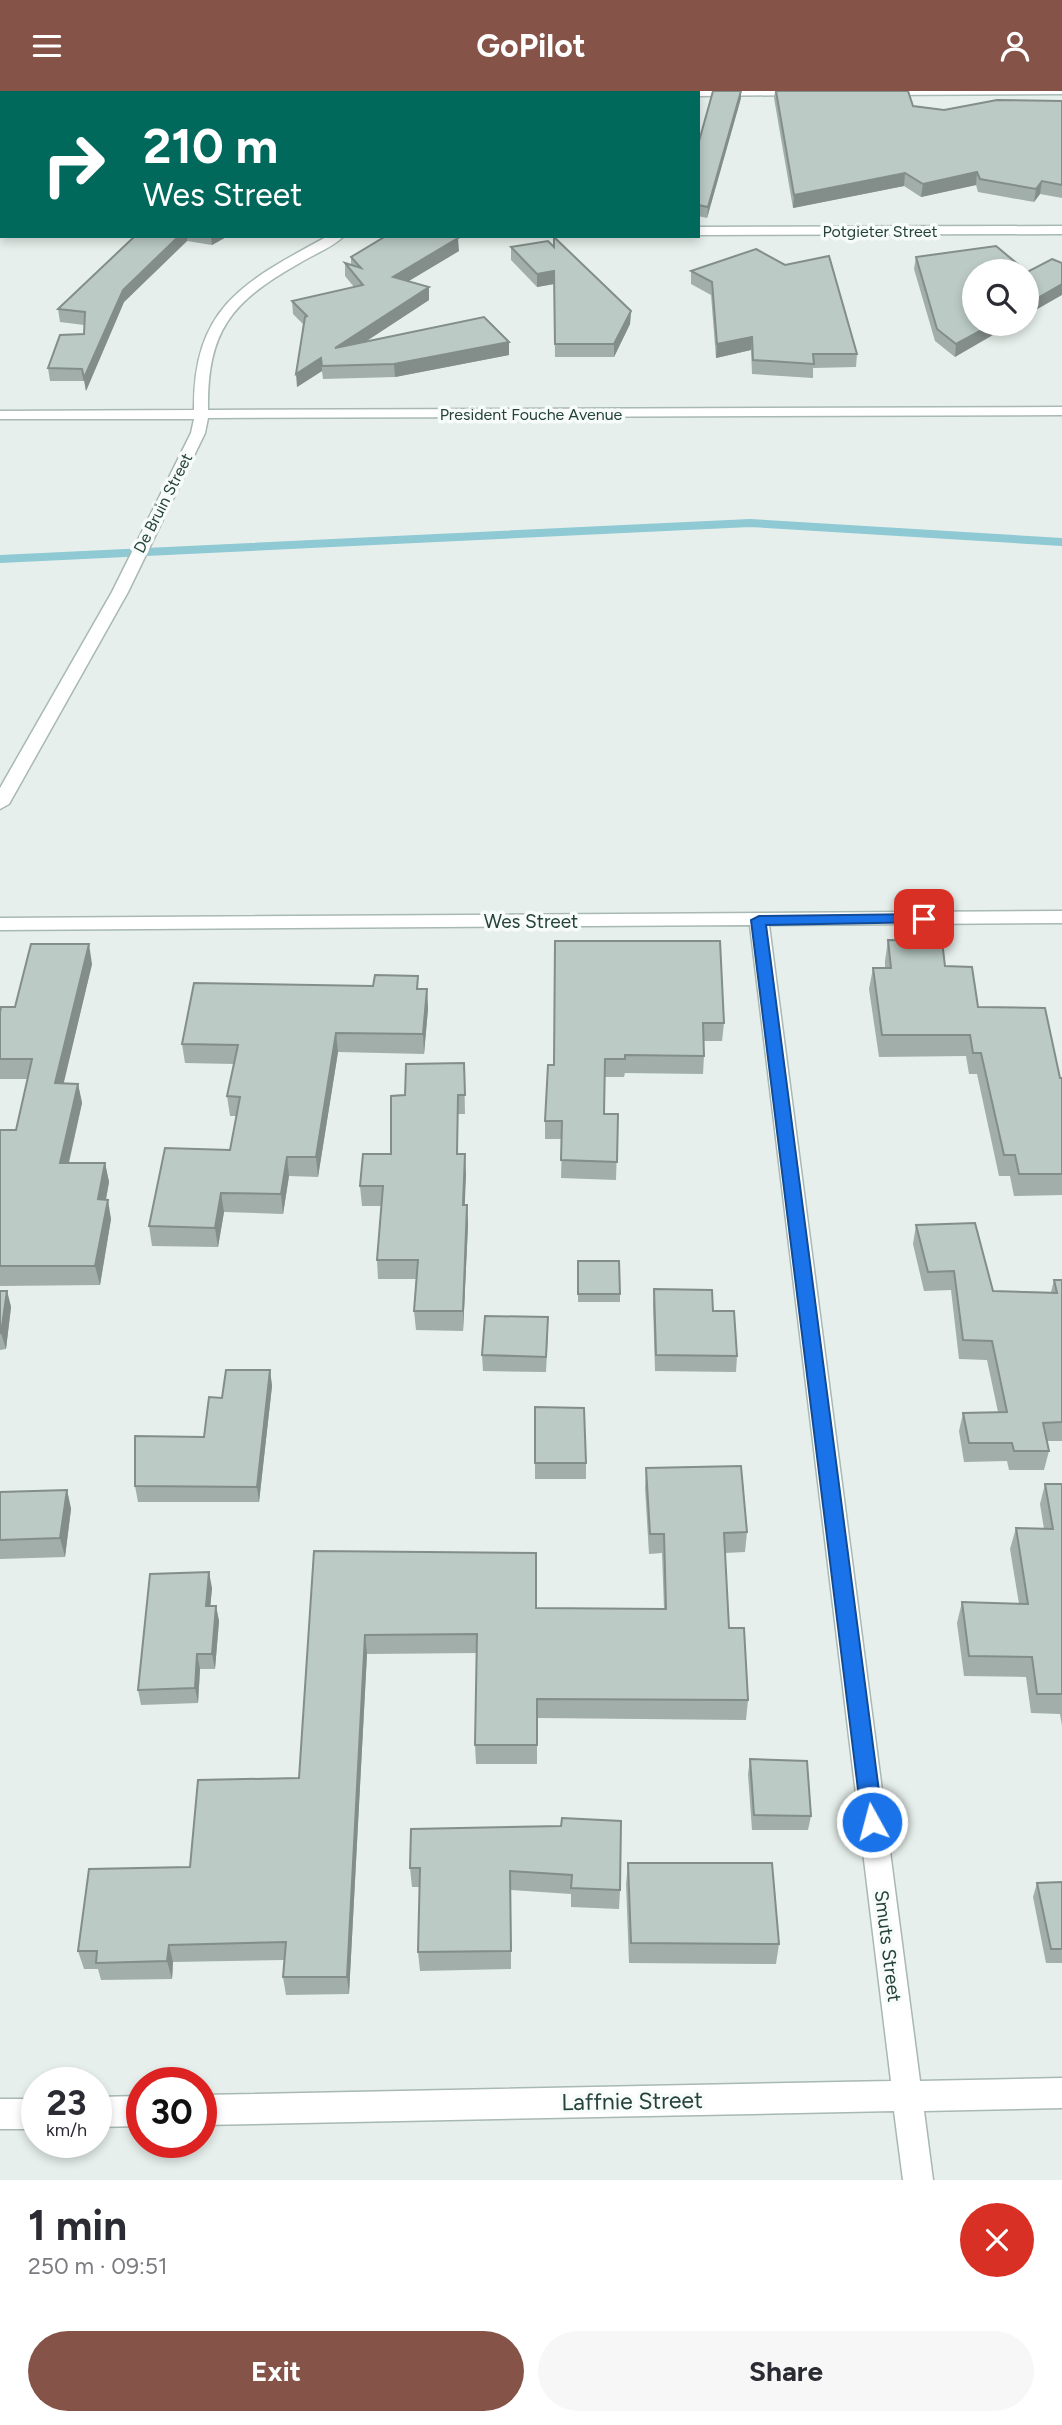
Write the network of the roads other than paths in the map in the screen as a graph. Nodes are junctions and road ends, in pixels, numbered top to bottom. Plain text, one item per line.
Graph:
1 (1062, 91) edge
2 (808, 92) edge
3 (875, 92) edge
4 (700, 93) edge
5 (1062, 230) edge
6 (700, 231) edge
7 (335, 238) edge
8 (1062, 411) edge
9 (0, 415) edge
10 (204, 415) junction
11 (0, 804) edge
12 (1062, 917) edge
13 (759, 920) junction
14 (0, 924) edge
15 (1062, 2093) edge
16 (907, 2095) junction
17 (217, 2110) edge
18 (0, 2114) edge
19 (21, 2114) edge
20 (918, 2180) edge

1 - 3 street
2 - 4 street
5 - 6 street, Potgieter Street
7 - 10 street, De Bruin Street
8 - 10 street, President Fouche Avenue
9 - 10 street, President Fouche Avenue
10 - 11 street, De Bruin Street
12 - 13 street, Wes Street
13 - 14 street, Wes Street
13 - 16 street, Smuts Street
15 - 16 street, Laffnie Street
16 - 17 street, Laffnie Street
16 - 20 street, Smuts Street
18 - 19 street

